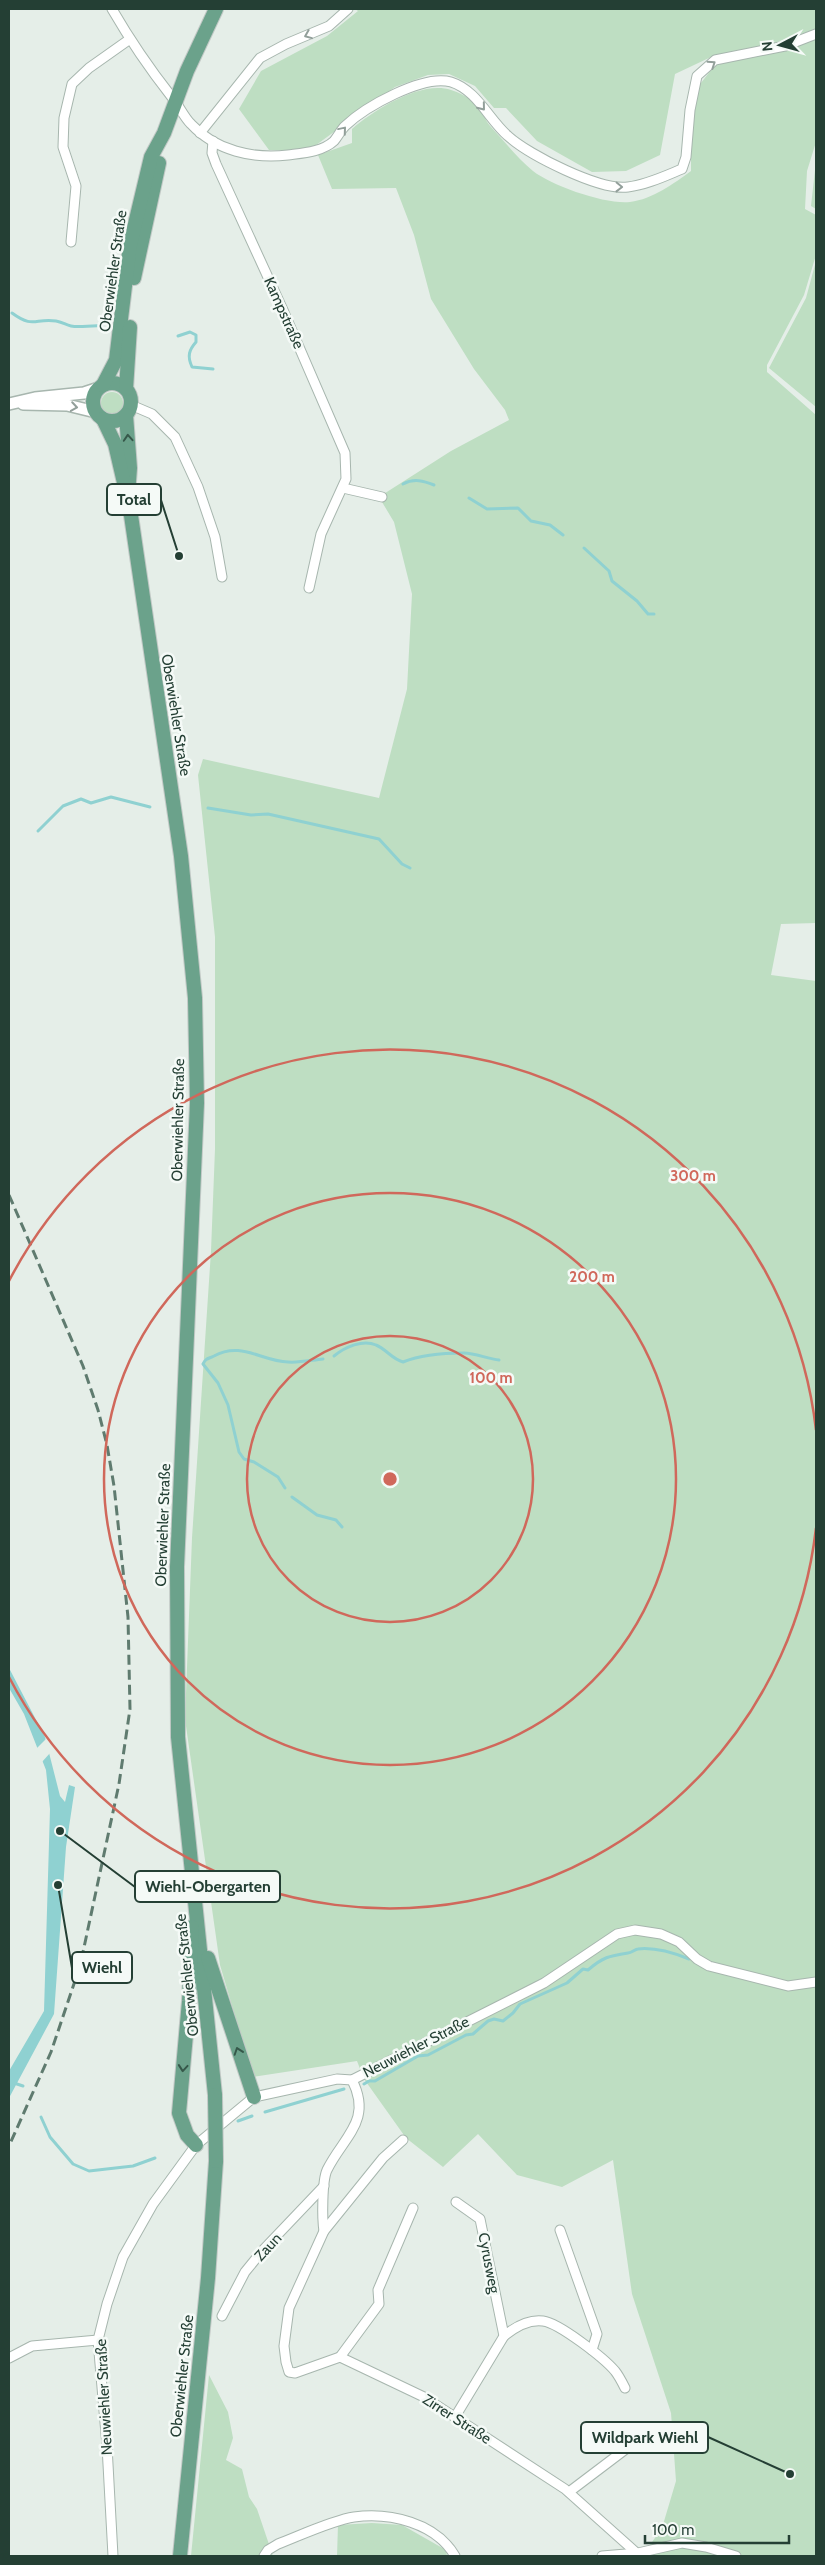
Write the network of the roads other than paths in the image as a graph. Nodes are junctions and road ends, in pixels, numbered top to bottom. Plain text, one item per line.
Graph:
1 (112, 9) edge
2 (216, 9) edge
3 (348, 9) edge
4 (816, 34) edge
5 (130, 40) junction
6 (176, 101) junction
7 (164, 133) junction
8 (200, 133) junction
9 (213, 141) junction
10 (71, 242) dead end
11 (101, 387) junction
12 (126, 389) junction
13 (13, 404) edge
14 (129, 410) junction
15 (100, 416) junction
16 (343, 488) junction
17 (128, 495) junction
18 (382, 497) dead end
19 (222, 577) dead end
20 (309, 588) dead end
21 (191, 1862) junction
22 (201, 1941) junction
23 (816, 1982) edge
24 (352, 2080) junction
25 (254, 2097) junction
26 (403, 2140) dead end
27 (196, 2145) junction
28 (324, 2186) junction
29 (456, 2202) dead end
30 (413, 2208) dead end
31 (560, 2230) dead end
32 (324, 2232) junction
33 (222, 2316) dead end
34 (504, 2336) junction
35 (98, 2340) junction
36 (592, 2350) junction
37 (340, 2357) junction
38 (9, 2358) edge
39 (625, 2388) dead end
40 (455, 2417) junction
41 (643, 2436) dead end
42 (569, 2492) junction
43 (639, 2554) edge
44 (112, 2556) edge
45 (180, 2556) edge
46 (264, 2556) edge
47 (455, 2556) edge
48 (602, 2556) edge
49 (736, 2556) edge

1 - 5 street
2 - 6 main road, Oberwiehler Straße
3 -> 8 street
9 -> 4 street
5 - 6 street
5 - 10 street
6 - 7 main road, Oberwiehler Straße
6 - 8 street
7 - 11 main road, Oberwiehler Straße
7 - 12 main road, Oberwiehler Straße
8 - 9 street
9 - 16 street, Kampstraße
11 - 12 main road
11 - 13 street
11 - 15 main road
12 - 14 main road
13 -> 15 street
14 - 15 main road
17 -> 14 main road, Oberwiehler Straße
14 - 19 street
15 - 17 main road, Oberwiehler Straße
16 - 18 street
16 - 20 street, Kampstraße
17 - 21 main road, Oberwiehler Straße
21 - 22 main road, Oberwiehler Straße
21 -> 27 main road
25 -> 22 main road
22 - 45 main road, Oberwiehler Straße, bridge
23 - 24 street, Neuwiehler Straße
24 - 25 street, Neuwiehler Straße
24 - 28 street, Zaun
25 - 27 street, Neuwiehler Straße
26 - 32 street, Zaun
27 - 35 street, Neuwiehler Straße
28 - 32 street, Zaun
28 - 33 street, Zaun
29 - 34 street, Cyrusweg
30 - 37 street
31 - 36 street
32 - 37 street, Zaun
34 - 36 street
34 - 40 street
35 - 38 street
35 - 44 street, Neuwiehler Straße
36 - 39 street
37 - 40 street, Zirrer Straße
40 - 42 street, Zirrer Straße
41 - 42 street
42 - 43 street, Zirrer Straße
43 - 48 street
43 - 49 street
46 - 47 street

